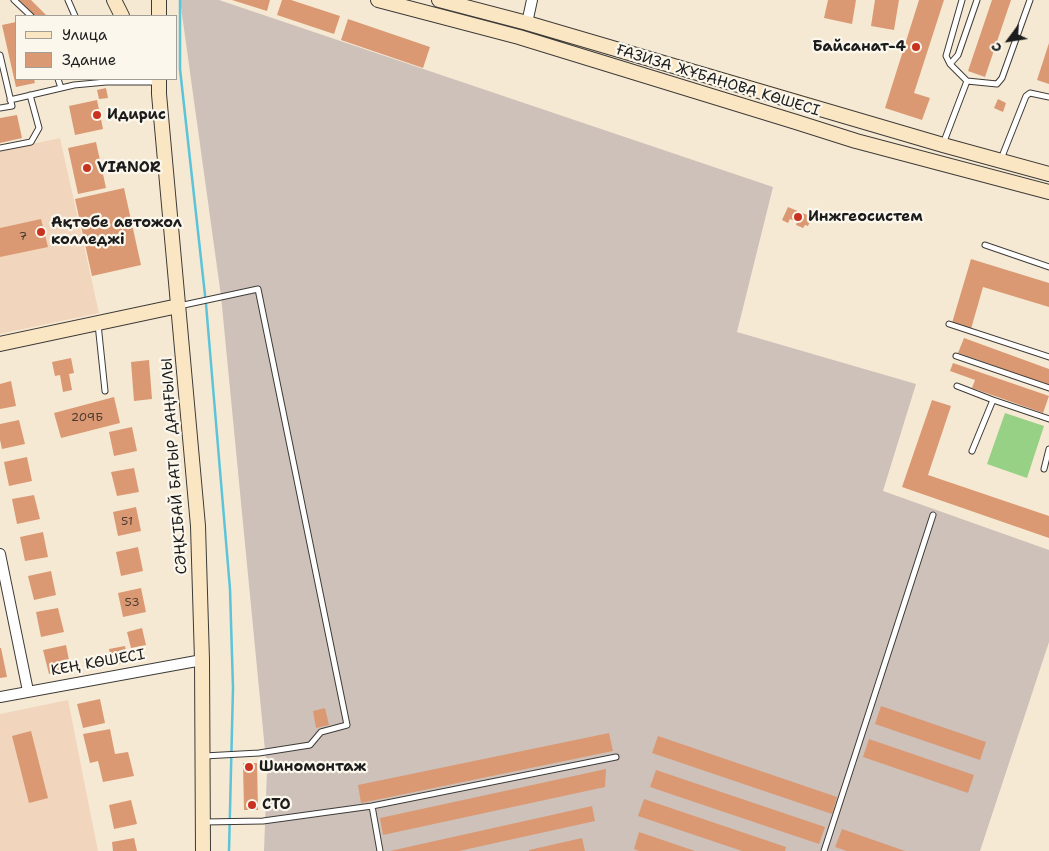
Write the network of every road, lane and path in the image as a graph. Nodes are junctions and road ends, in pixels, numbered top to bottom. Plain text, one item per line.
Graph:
1 (14, 0) edge
2 (68, 0) edge
3 (114, 0) edge
4 (159, 0) edge
5 (378, 0) edge
6 (439, 0) edge
7 (532, 0) edge
8 (962, 0) edge
9 (977, 0) edge
10 (1030, 0) edge
11 (30, 15) edge
12 (75, 15) edge
13 (122, 15) edge
14 (159, 15) edge
15 (527, 23) junction
16 (0, 55) edge
17 (950, 64) junction
18 (58, 80) edge
19 (967, 81) junction
20 (156, 84) edge
21 (61, 88) junction
22 (30, 95) junction
23 (1049, 97) edge
24 (10, 100) junction
25 (0, 108) edge
26 (943, 145) junction
27 (0, 148) edge
28 (1001, 160) junction
29 (1049, 174) edge
30 (1049, 192) edge
31 (984, 245) dead end
32 (1049, 267) edge
33 (178, 306) junction
34 (98, 323) junction
35 (949, 324) dead end
36 (0, 344) edge
37 (956, 356) dead end
38 (1049, 358) edge
39 (957, 386) dead end
40 (1049, 388) edge
41 (105, 391) dead end
42 (993, 400) junction
43 (1049, 410) edge
44 (1048, 418) edge
45 (1049, 449) edge
46 (972, 451) dead end
47 (1044, 469) dead end
48 (933, 514) dead end
49 (0, 554) edge
50 (202, 660) junction
51 (28, 691) junction
52 (0, 697) edge
53 (204, 756) junction
54 (616, 757) dead end
55 (372, 806) junction
56 (204, 822) junction
57 (203, 851) edge
58 (380, 851) edge
59 (824, 851) edge

1 - 11 lane
2 - 12 lane
3 - 13 street
4 - 14 street
5 - 30 street, ҒАЗИЗА ЖҰБАНОВА КӨШЕСІ
6 - 15 street, ҒАЗИЗА ЖҰБАНОВА КӨШЕСІ
7 - 15 street
8 - 17 lane
9 - 17 lane
10 - 19 lane
15 - 26 street, ҒАЗИЗА ЖҰБАНОВА КӨШЕСІ
16 - 24 lane
17 - 19 lane
18 - 21 lane
19 - 26 lane
20 - 21 lane
20 - 33 street, СӘҢКІБАЙ БАТЫР ДАҢҒЫЛЫ
21 - 22 lane
22 - 24 lane
22 - 27 lane
23 - 28 lane
24 - 25 lane
26 - 28 street, ҒАЗИЗА ЖҰБАНОВА КӨШЕСІ
28 - 29 street, ҒАЗИЗА ЖҰБАНОВА КӨШЕСІ
31 - 32 lane
33 - 34 street
33 - 50 street, СӘҢКІБАЙ БАТЫР ДАҢҒЫЛЫ
33 - 53 lane
34 - 36 street
34 - 41 lane
35 - 38 lane
37 - 40 lane
39 - 42 lane
42 - 44 lane
42 - 46 lane
43 - 44 lane
45 - 47 lane
48 - 59 lane
49 - 51 street
50 - 51 street, КЕҢ КӨШЕСІ
50 - 53 street, СӘҢКІБАЙ БАТЫР ДАҢҒЫЛЫ
51 - 52 street, КЕҢ КӨШЕСІ
53 - 56 street, СӘҢКІБАЙ БАТЫР ДАҢҒЫЛЫ
54 - 55 lane
55 - 56 lane
55 - 58 lane
56 - 57 street, СӘҢКІБАЙ БАТЫР ДАҢҒЫЛЫ

